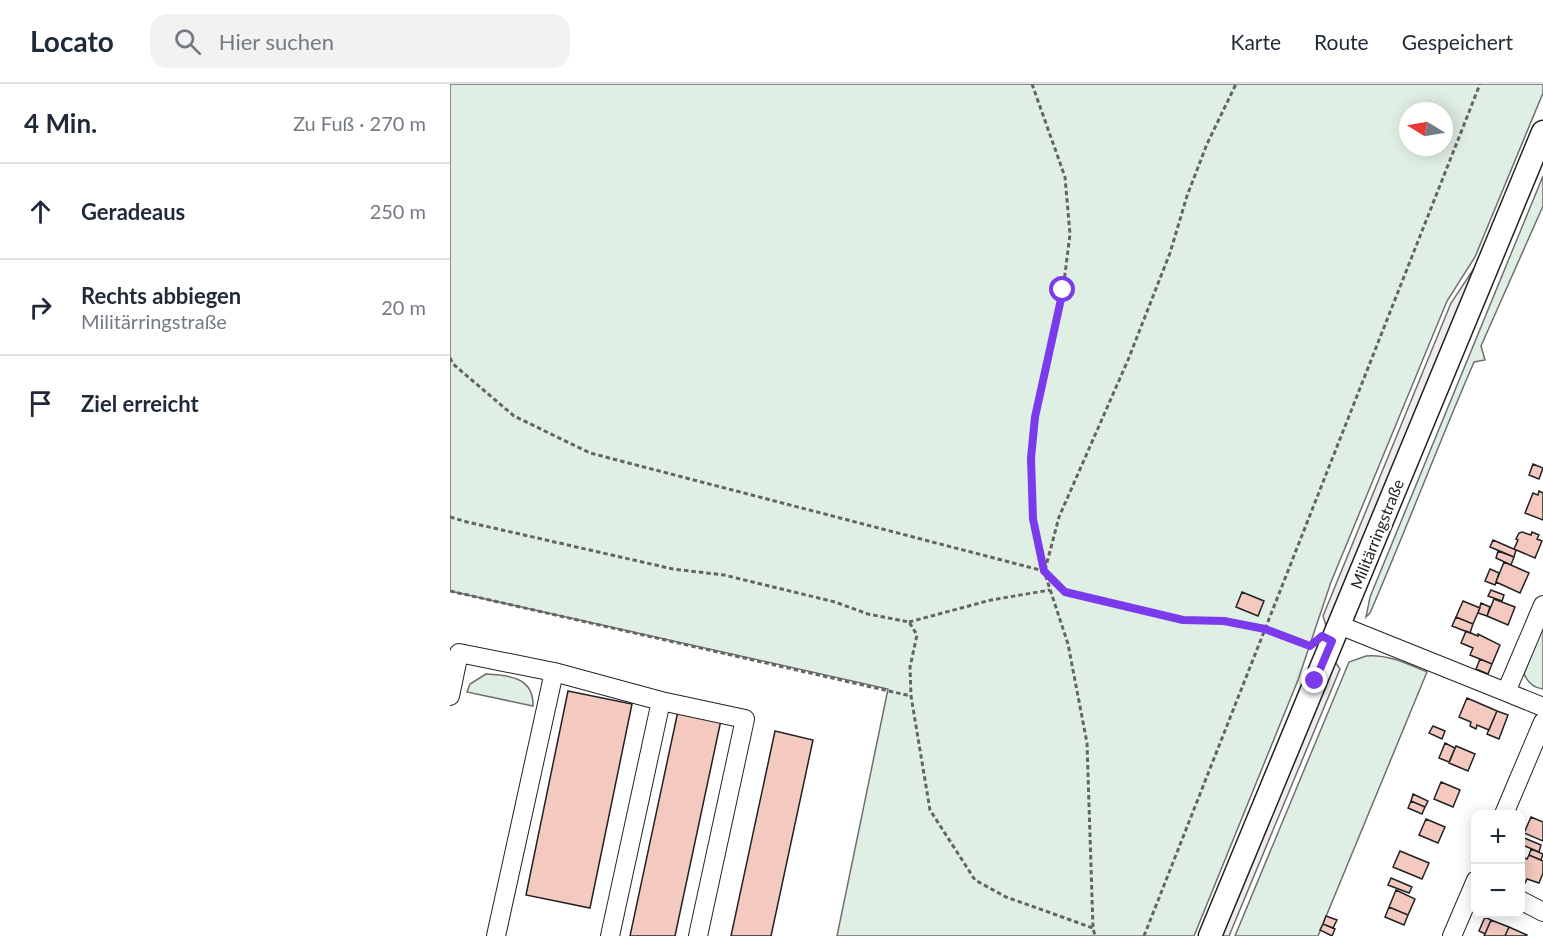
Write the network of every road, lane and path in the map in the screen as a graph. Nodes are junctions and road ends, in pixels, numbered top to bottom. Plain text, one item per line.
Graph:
1 (1032, 84) edge
2 (1236, 84) edge
3 (1480, 84) edge
4 (1543, 132) edge
5 (450, 358) edge
6 (450, 517) edge
7 (1044, 571) junction
8 (1050, 590) junction
9 (450, 591) edge
10 (1543, 604) edge
11 (909, 622) junction
12 (1265, 629) junction
13 (1336, 633) junction
14 (554, 672) junction
15 (1506, 692) junction
16 (450, 696) edge
17 (911, 696) junction
18 (661, 701) junction
19 (1543, 707) edge
20 (1543, 722) edge
21 (1506, 810) edge
22 (1471, 892) edge
23 (1525, 902) edge
24 (1543, 912) edge
25 (1093, 928) junction
26 (496, 936) edge
27 (610, 936) edge
28 (698, 936) edge
29 (1095, 936) edge
30 (1144, 936) edge
31 (1210, 936) edge
32 (1452, 936) edge

1 - 7 path
2 - 7 path
3 - 12 path
4 - 13 main road, Militärringstraße
5 - 7 path
6 - 11 path
7 - 8 path
7 - 12 path
8 - 11 path
8 - 25 path
9 - 17 path
10 - 15 street
11 - 17 path
12 - 13 path
12 - 30 path
13 - 15 street
13 - 31 main road, Militärringstraße
14 - 16 street
14 - 18 street
14 - 26 street
15 - 19 street
17 - 25 path
18 - 27 street
18 - 28 street
20 - 21 street
22 - 32 street
23 - 24 street
25 - 29 path

